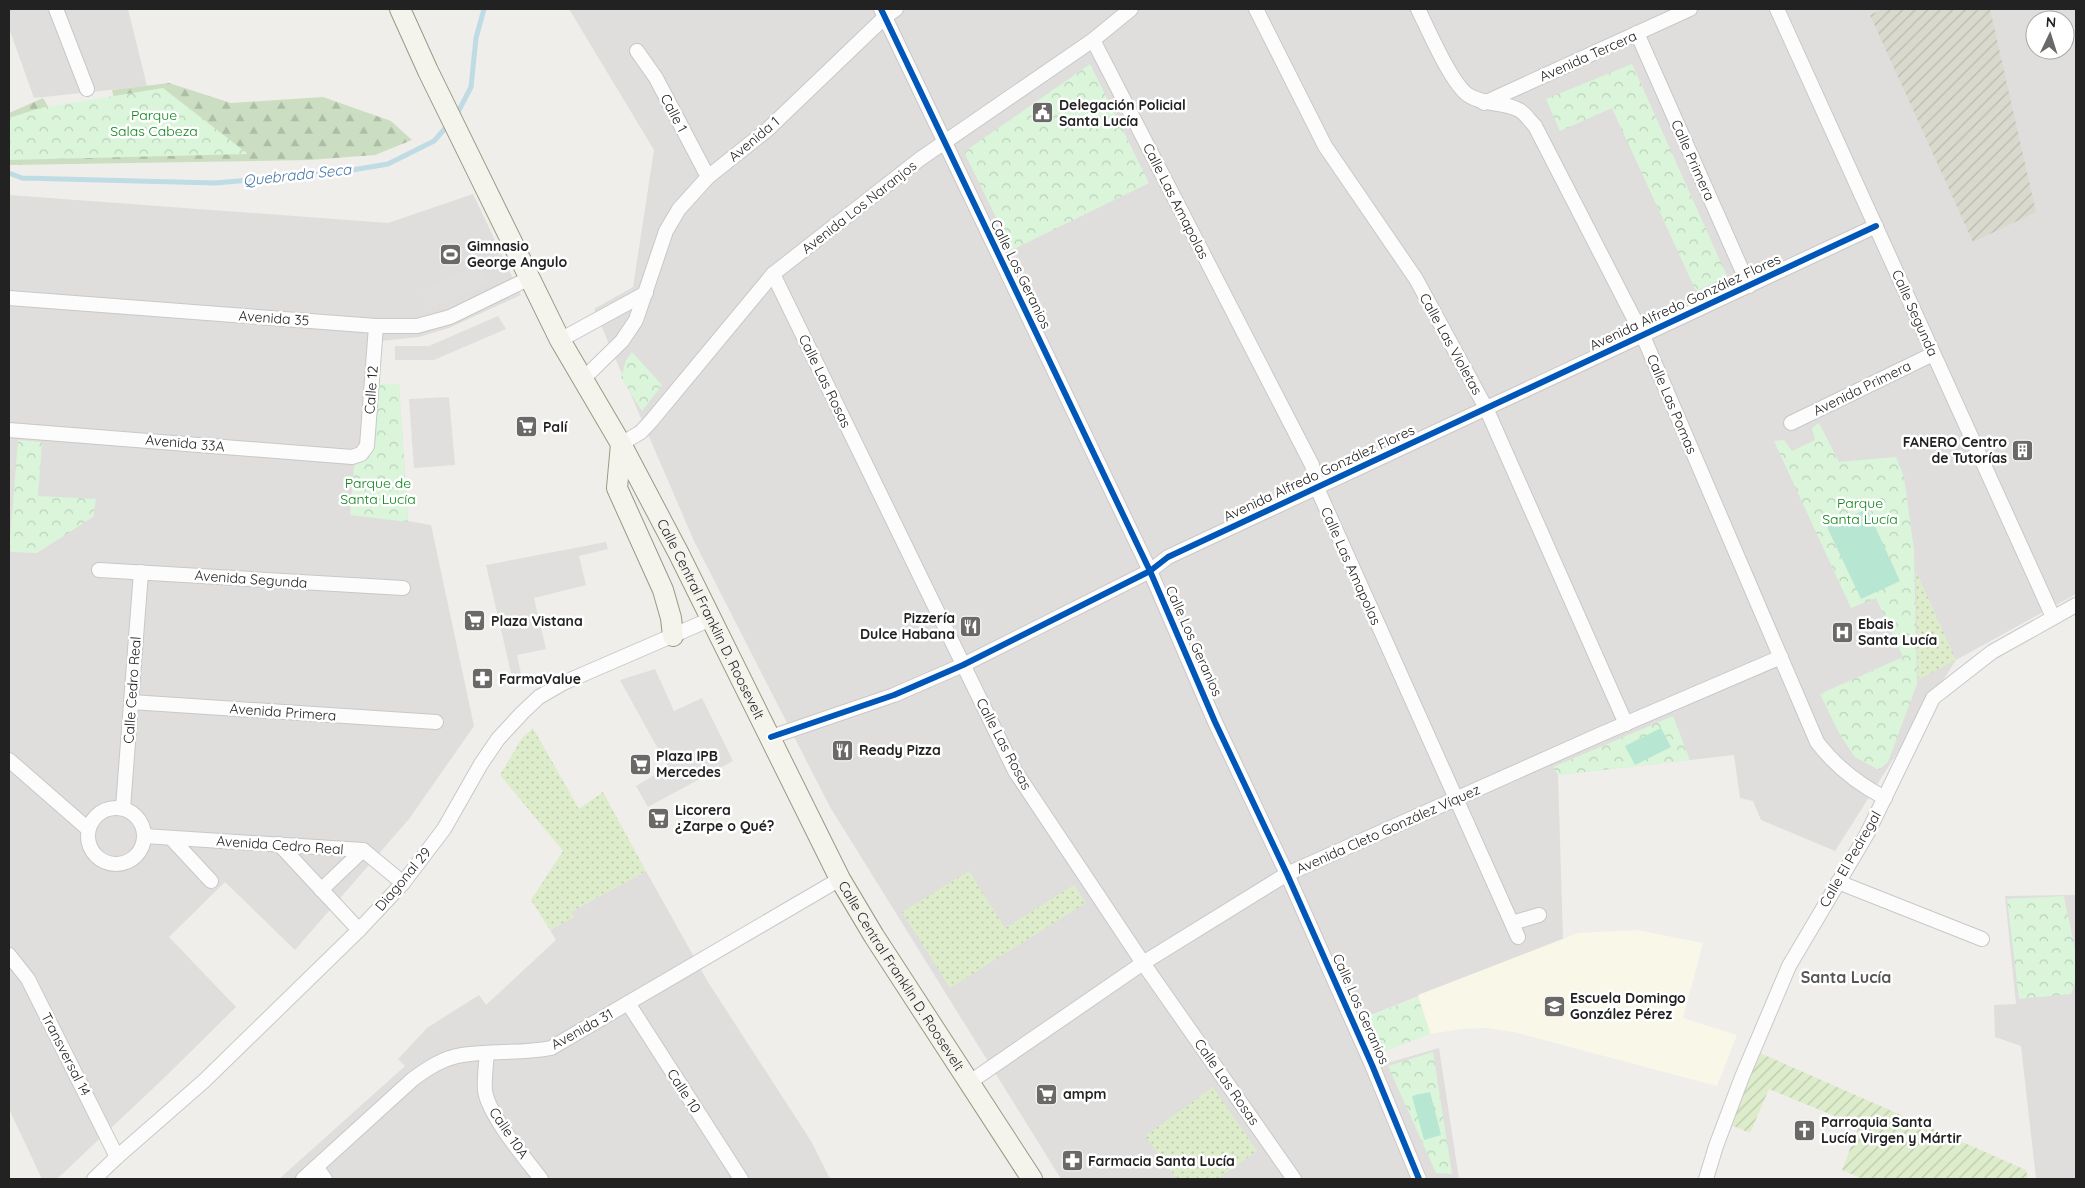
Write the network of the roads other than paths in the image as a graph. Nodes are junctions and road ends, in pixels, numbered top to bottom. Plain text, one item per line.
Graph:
1 (56, 9) edge
2 (400, 9) edge
3 (1131, 9) edge
4 (1256, 9) edge
5 (1418, 9) edge
6 (1690, 9) edge
7 (1777, 9) edge
8 (887, 11) edge
9 (1637, 33) junction
10 (1093, 40) junction
11 (637, 50) dead end
12 (87, 89) dead end
13 (1484, 103) junction
14 (945, 143) junction
15 (708, 177) junction
16 (1876, 226) junction
17 (773, 274) junction
18 (530, 278) junction
19 (1749, 286) junction
20 (646, 293) junction
21 (9, 298) edge
22 (376, 326) junction
23 (1642, 336) junction
24 (560, 340) junction
25 (1933, 354) junction
26 (583, 379) junction
27 (1486, 408) junction
28 (1791, 423) dead end
29 (9, 430) edge
30 (621, 444) junction
31 (361, 454) joint
32 (1317, 488) junction
33 (99, 570) dead end
34 (1150, 571) junction
35 (141, 572) junction
36 (404, 588) dead end
37 (2076, 604) edge
38 (2053, 617) junction
39 (711, 619) junction
40 (673, 636) junction
41 (1781, 657) junction
42 (963, 664) junction
43 (131, 702) junction
44 (436, 722) dead end
45 (1626, 724) junction
46 (770, 737) junction
47 (9, 760) edge
48 (1885, 798) junction
49 (1456, 799) junction
50 (123, 808) junction
51 (88, 829) junction
52 (144, 836) junction
53 (171, 838) junction
54 (279, 844) junction
55 (363, 850) junction
56 (1287, 874) junction
57 (840, 879) junction
58 (211, 881) dead end
59 (1838, 882) junction
60 (404, 883) junction
61 (322, 890) junction
62 (1538, 915) dead end
63 (1512, 923) junction
64 (359, 930) junction
65 (1518, 937) dead end
66 (1982, 939) dead end
67 (9, 955) edge
68 (1143, 963) junction
69 (628, 1003) junction
70 (487, 1053) junction
71 (970, 1082) junction
72 (117, 1157) junction
73 (316, 1167) junction
74 (1418, 1175) edge
75 (103, 1176) edge
76 (304, 1179) edge
77 (325, 1179) edge
78 (541, 1179) edge
79 (741, 1179) edge
80 (1032, 1179) edge
81 (1294, 1179) edge
82 (1706, 1179) edge

1 - 12 street
2 - 18 main road, Calle Central Franklin D. Roosevelt
3 - 10 street, Avenida Los Naranjos
4 - 27 street, Calle Las Violetas
5 - 13 street, Calle Las Pomas
6 - 9 street, Avenida Tercera
7 - 16 street, Calle Segunda
8 - 14 street, Calle Los Geranios
8 - 15 street, Avenida 1
9 - 13 street, Avenida Tercera
9 - 19 street, Calle Primera
10 - 14 street, Avenida Los Naranjos
10 - 32 street, Calle Las Amapolas
11 - 15 street, Calle 1
13 - 23 street, Calle Las Pomas
14 - 17 street, Avenida Los Naranjos
14 - 34 street, Calle Los Geranios
15 - 20 street, Avenida 1
16 - 19 street, Avenida Alfredo González Flores
16 - 25 street, Calle Segunda
17 - 30 street, Avenida Los Naranjos
17 - 42 street, Calle Las Rosas
18 - 22 street, Avenida 35
18 - 24 main road, Calle Central Franklin D. Roosevelt
19 - 23 street, Avenida Alfredo González Flores
20 - 24 street
20 - 26 street, Avenida 1
21 - 22 street, Avenida 35
22 - 31 street, Calle 12
23 - 27 street, Avenida Alfredo González Flores
23 - 41 street, Calle Las Pomas
24 - 26 main road, Calle Central Franklin D. Roosevelt
25 - 28 street, Avenida Primera
25 - 38 street, Calle Segunda
26 - 30 main road, Calle Central Franklin D. Roosevelt
27 - 32 street, Avenida Alfredo González Flores
27 - 45 street, Calle Las Violetas
29 - 31 street, Avenida 33A
30 - 39 main road, Calle Central Franklin D. Roosevelt
30 - 40 main road
32 - 34 street, Avenida Alfredo González Flores
32 - 49 street, Calle Las Amapolas
33 - 35 street, Avenida Segunda
34 - 42 street, Avenida Alfredo González Flores
34 - 56 street, Calle Los Geranios
35 - 36 street, Avenida Segunda
35 - 43 street, Calle Cedro Real
37 - 38 street, Calle El Pedregal
38 - 48 street, Calle El Pedregal
39 - 40 street, Diagonal 29
39 - 46 main road, Calle Central Franklin D. Roosevelt
40 - 60 street, Diagonal 29
41 - 45 street, Avenida Cleto González Víquez
41 - 48 street, Calle Las Pomas
42 - 46 street, Avenida Alfredo González Flores
42 - 68 street, Calle Las Rosas
43 - 44 street, Avenida Primera
43 - 50 street, Calle Cedro Real
45 - 49 street, Avenida Cleto González Víquez
46 - 57 main road, Calle Central Franklin D. Roosevelt
47 - 51 street
48 - 59 street, Calle El Pedregal
49 - 56 street, Avenida Cleto González Víquez
49 - 63 street, Calle Las Amapolas
50 - 51 street
50 - 52 street
51 - 52 street
52 - 53 street, Avenida Cedro Real
53 - 54 street, Avenida Cedro Real
53 - 58 street
54 - 55 street, Avenida Cedro Real
54 - 61 street
55 - 60 street, Avenida Cedro Real
55 - 61 street
56 - 68 street, Avenida Cleto González Víquez
56 - 74 street, Calle Los Geranios
57 - 69 street, Avenida 31
57 - 71 main road, Calle Central Franklin D. Roosevelt
59 - 66 street
59 - 82 street, Calle El Pedregal
60 - 64 street, Diagonal 29
61 - 64 street
62 - 63 street
63 - 65 street, Calle Las Amapolas
64 - 72 street, Diagonal 29
67 - 72 street, Transversal 14
68 - 71 street, Avenida Cleto González Víquez
68 - 81 street, Calle Las Rosas
69 - 70 street, Avenida 31
69 - 79 street, Calle 10
70 - 73 street, Avenida 31
70 - 78 street, Calle 10A
71 - 80 main road, Calle Central Franklin D. Roosevelt
72 - 75 street, Diagonal 29
73 - 76 street, Avenida 31
73 - 77 street

